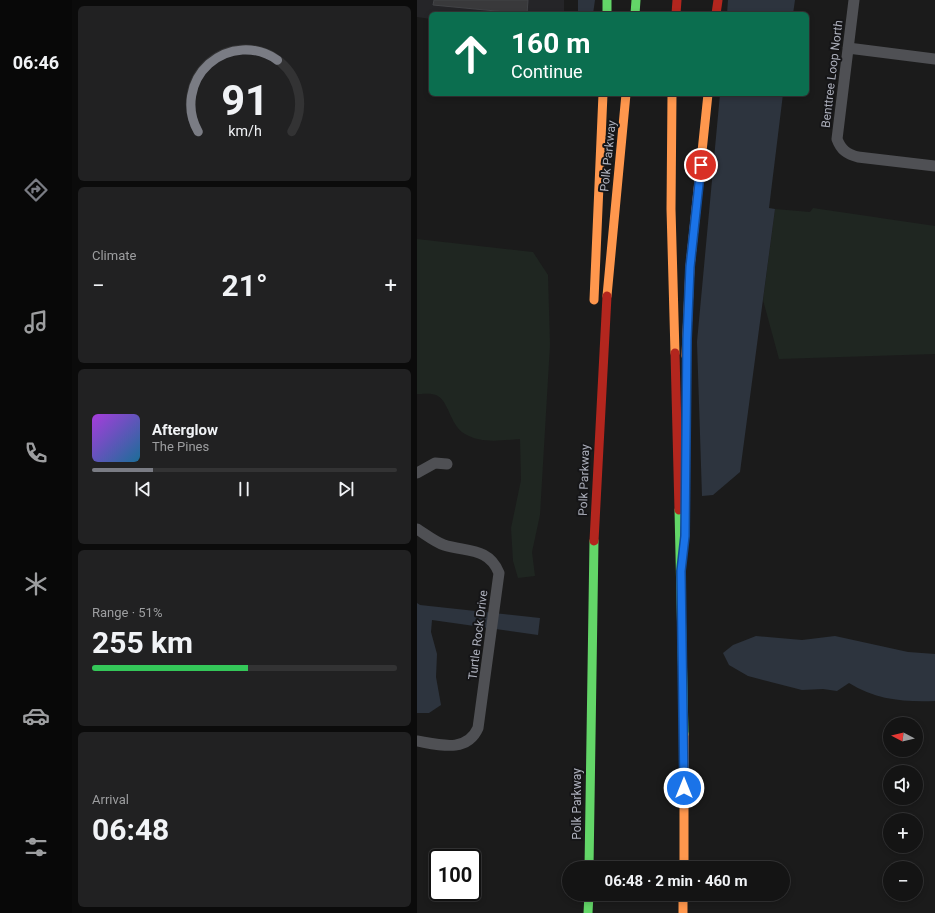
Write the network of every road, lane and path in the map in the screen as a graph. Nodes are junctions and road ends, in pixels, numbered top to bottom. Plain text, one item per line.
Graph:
1 (607, 0) edge
2 (637, 0) edge
3 (677, 0) edge
4 (718, 0) edge
5 (854, 0) edge
6 (607, 12) edge
7 (635, 12) edge
8 (676, 12) edge
9 (716, 12) edge
10 (849, 48) junction
11 (935, 59) edge
12 (603, 96) edge
13 (626, 96) edge
14 (672, 96) edge
15 (708, 96) edge
16 (935, 166) edge
17 (594, 306) dead end
18 (686, 367) dead end
19 (686, 396) dead end
20 (589, 450) dead end
21 (447, 464) dead end
22 (417, 473) edge
23 (417, 529) edge
24 (681, 571) junction
25 (592, 580) junction
26 (417, 741) edge
27 (589, 861) edge
28 (684, 861) edge
29 (589, 901) edge
30 (683, 901) edge
31 (588, 913) edge
32 (683, 913) edge

1 - 6 highway
2 - 7 highway
3 - 8 highway
4 - 9 highway
5 - 10 street, Benttree Loop North
10 - 11 street
10 - 16 street, Benttree Loop North
12 - 17 highway
13 - 25 highway, Polk Parkway
14 - 24 highway
15 - 18 highway
19 - 24 highway
20 - 25 highway
21 - 22 street
23 - 26 street, Turtle Rock Drive
24 - 28 highway
25 - 27 highway, Polk Parkway
29 - 31 highway
30 - 32 highway

